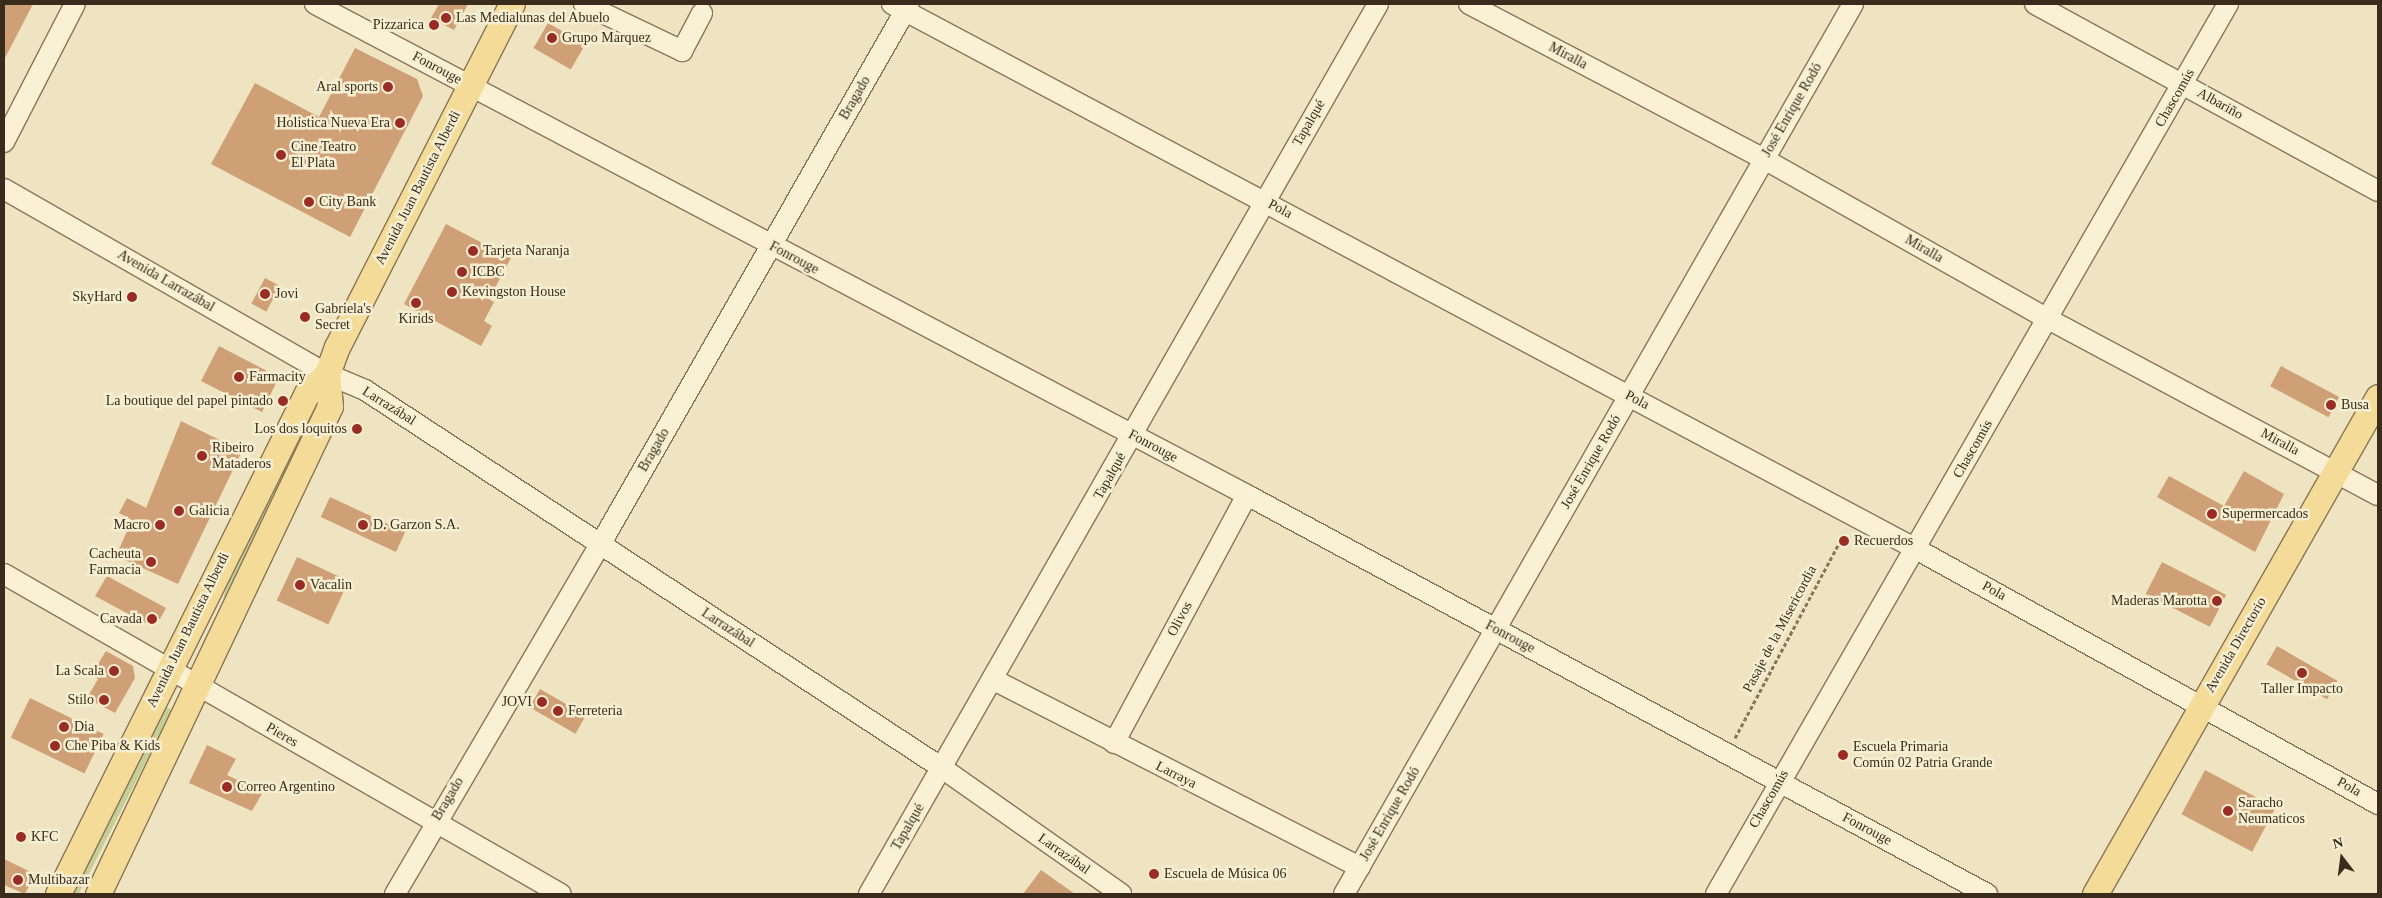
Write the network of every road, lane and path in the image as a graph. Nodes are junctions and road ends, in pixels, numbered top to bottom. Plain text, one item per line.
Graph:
1 (75, 4) edge
2 (315, 4) edge
3 (512, 4) edge
4 (1378, 4) edge
5 (1469, 4) edge
6 (1853, 4) edge
7 (2035, 4) edge
8 (2228, 4) edge
9 (591, 5) edge
10 (902, 6) edge
11 (702, 13) dead end
12 (2183, 83) junction
13 (470, 85) junction
14 (4, 142) edge
15 (1764, 159) junction
16 (4, 189) edge
17 (2378, 191) edge
18 (1265, 201) junction
19 (770, 245) junction
20 (2048, 319) junction
21 (328, 374) junction
22 (1629, 396) junction
23 (2378, 397) edge
24 (1132, 435) junction
25 (2336, 472) junction
26 (1247, 495) junction
27 (2378, 495) edge
28 (1854, 516) junction
29 (600, 544) junction
30 (1916, 549) junction
31 (4, 574) edge
32 (1496, 629) junction
33 (167, 670) junction
34 (994, 680) junction
35 (198, 687) junction
36 (2202, 705) junction
37 (1114, 743) junction
38 (1726, 754) junction
39 (942, 768) junction
40 (1779, 781) junction
41 (2378, 804) edge
42 (435, 822) junction
43 (1360, 867) junction
44 (58, 894) edge
45 (98, 894) edge
46 (395, 894) edge
47 (561, 894) edge
48 (870, 894) edge
49 (1121, 894) edge
50 (1344, 894) edge
51 (1716, 894) edge
52 (1987, 894) edge
53 (2095, 894) edge

1 - 14 street
2 - 13 street, Fonrouge
3 - 13 main road, Avenida Juan Bautista Alberdi
4 - 18 street, Tapalqué
5 - 15 street, Miralla
6 - 15 street, José Enrique Rodó
7 - 12 street, Albariño
8 - 12 street, Chascomús
9 - 11 street
10 - 18 street, Pola
10 - 19 street, Bragado
12 - 17 street, Albariño
12 - 20 street, Chascomús
13 - 19 street, Fonrouge
13 - 21 main road, Avenida Juan Bautista Alberdi
15 - 20 street, Miralla
15 - 22 street, José Enrique Rodó
16 - 21 street, Avenida Larrazábal
18 - 22 street, Pola
18 - 24 street, Tapalqué
19 - 24 street, Fonrouge
19 - 29 street, Bragado
20 - 25 street, Miralla
20 - 30 street, Chascomús
21 - 29 street, Larrazábal
21 - 33 main road, Avenida Juan Bautista Alberdi
21 - 35 main road, Avenida Juan Bautista Alberdi
22 - 28 street, Pola
22 - 32 street, José Enrique Rodó
23 - 25 main road, Avenida Directorio
24 - 26 street, Fonrouge
24 - 34 street, Tapalqué
25 - 27 street, Miralla
25 - 36 main road, Avenida Directorio
26 - 32 street, Fonrouge
26 - 37 street, Olivos
28 - 30 street, Pola
28 - 38 path, Pasaje de la Misericordia
29 - 39 street, Larrazábal
29 - 42 street, Bragado
30 - 36 street, Pola
30 - 40 street, Chascomús
31 - 33 street, Pieres
32 - 38 street, Fonrouge
32 - 43 street, José Enrique Rodó
33 - 35 street, Pieres
33 - 44 main road, Avenida Juan Bautista Alberdi
34 - 37 street, Larraya
34 - 39 street, Tapalqué
35 - 42 street, Pieres
35 - 45 main road, Avenida Juan Bautista Alberdi
36 - 41 street, Pola
36 - 53 main road, Avenida Directorio
37 - 43 street, Larraya
38 - 40 street, Fonrouge
39 - 48 street, Tapalqué
39 - 49 street, Larrazábal
40 - 51 street, Chascomús
40 - 52 street, Fonrouge
42 - 46 street, Bragado
42 - 47 street, Pieres
43 - 50 street, José Enrique Rodó

